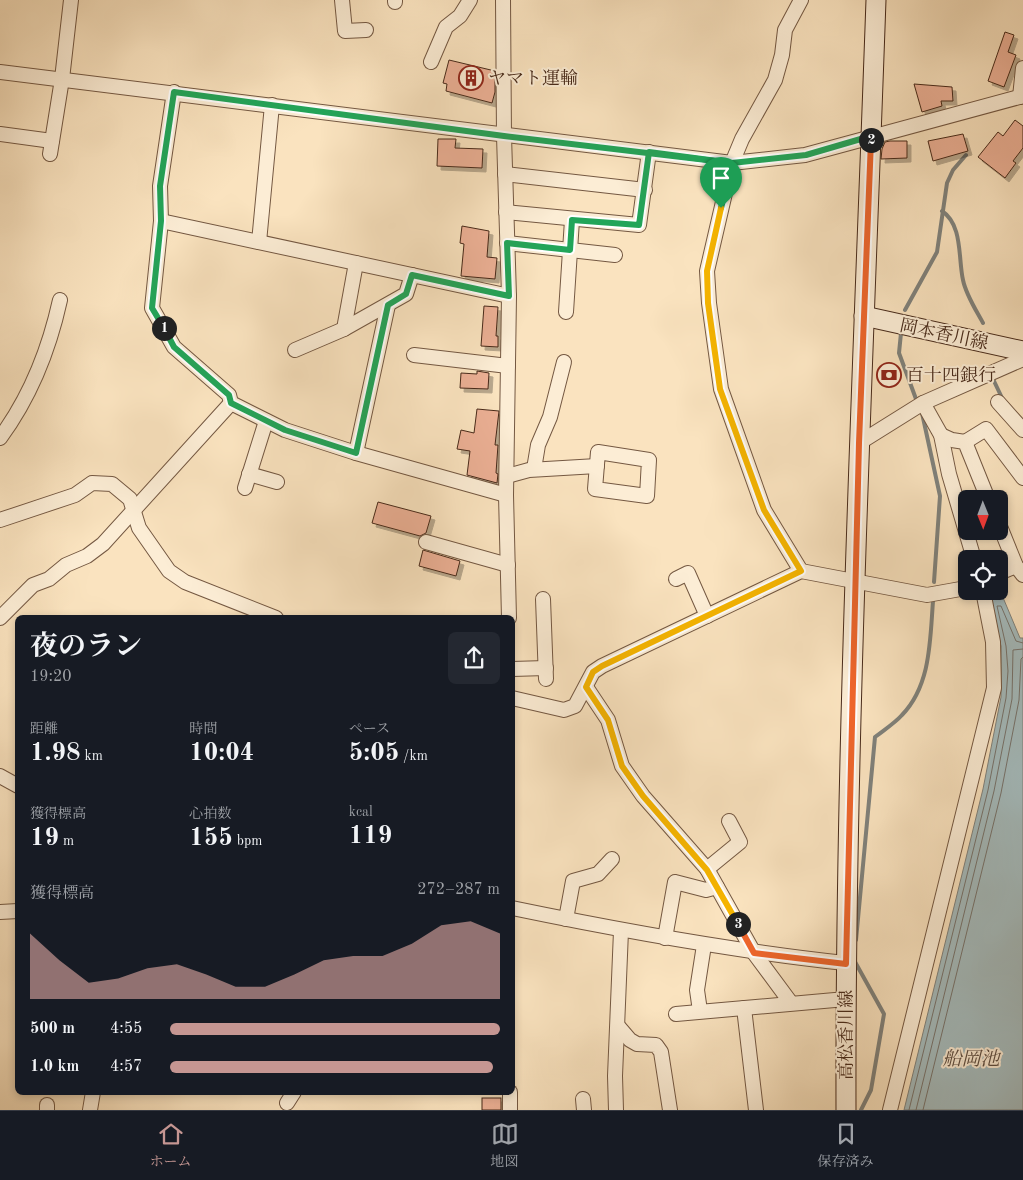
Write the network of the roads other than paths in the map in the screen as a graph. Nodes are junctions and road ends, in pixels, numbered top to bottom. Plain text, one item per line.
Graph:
1 (70, 0) edge
2 (342, 0) edge
3 (470, 0) edge
4 (504, 0) edge
5 (801, 0) edge
6 (876, 0) edge
7 (366, 30) dead end
8 (432, 62) dead end
9 (1023, 68) edge
10 (0, 72) edge
11 (62, 79) junction
12 (174, 92) junction
13 (1022, 96) edge
14 (272, 105) junction
15 (0, 134) edge
16 (504, 136) junction
17 (871, 136) junction
18 (649, 152) junction
19 (732, 163) junction
20 (505, 174) junction
21 (645, 190) junction
22 (506, 212) junction
23 (572, 220) junction
24 (161, 221) junction
25 (259, 242) junction
26 (507, 243) junction
27 (570, 250) junction
28 (614, 255) dead end
29 (356, 263) junction
30 (412, 275) junction
31 (509, 296) junction
32 (60, 300) dead end
33 (388, 305) junction
34 (566, 312) dead end
35 (864, 316) junction
36 (344, 329) junction
37 (295, 350) dead end
38 (1023, 351) edge
39 (414, 355) dead end
40 (1023, 359) edge
41 (564, 362) dead end
42 (508, 366) junction
43 (998, 402) dead end
44 (231, 403) junction
45 (923, 403) junction
46 (266, 421) junction
47 (1023, 430) edge
48 (941, 435) junction
49 (0, 438) edge
50 (965, 442) junction
51 (859, 443) junction
52 (356, 453) junction
53 (597, 466) junction
54 (534, 469) junction
55 (250, 474) junction
56 (506, 476) junction
57 (1023, 478) edge
58 (277, 482) dead end
59 (245, 488) dead end
60 (984, 490) edge
61 (506, 495) junction
62 (134, 510) junction
63 (0, 520) edge
64 (1006, 540) edge
65 (426, 542) dead end
66 (971, 550) edge
67 (508, 565) junction
68 (1020, 570) edge
69 (801, 571) junction
70 (676, 578) dead end
71 (854, 583) junction
72 (958, 589) edge
73 (543, 599) dead end
74 (984, 600) edge
75 (268, 615) edge
76 (509, 615) edge
77 (707, 616) junction
78 (0, 618) edge
79 (515, 669) edge
80 (586, 687) junction
81 (515, 699) edge
82 (0, 776) edge
83 (15, 784) edge
84 (729, 821) dead end
85 (612, 859) dead end
86 (707, 870) junction
87 (717, 887) junction
88 (515, 909) edge
89 (0, 912) edge
90 (15, 912) edge
91 (566, 919) junction
92 (621, 931) junction
93 (665, 938) junction
94 (704, 945) junction
95 (754, 953) junction
96 (846, 964) junction
97 (846, 999) junction
98 (791, 1003) junction
99 (744, 1008) junction
100 (700, 1011) junction
101 (676, 1014) dead end
102 (618, 1026) junction
103 (92, 1095) edge
104 (510, 1095) edge
105 (90, 1110) edge
106 (510, 1110) edge
107 (616, 1110) edge
108 (670, 1110) edge
109 (756, 1110) edge
110 (846, 1110) edge
111 (890, 1110) edge

1 - 11 street
2 - 7 street
3 - 8 street
4 - 16 street
5 - 19 street
6 - 17 main road, 高松香川線
9 - 13 street
10 - 11 street
11 - 12 street
11 - 15 street
12 - 14 street
12 - 24 street
13 - 17 street
14 - 16 street
14 - 25 street
16 - 18 street
16 - 20 street
17 - 19 street
17 - 35 main road, 高松香川線
18 - 19 street
18 - 21 street
19 - 69 street
20 - 21 street
20 - 22 street
21 - 23 street
22 - 23 street
22 - 26 street
23 - 27 street
24 - 25 street
24 - 44 street
25 - 29 street
26 - 27 street
26 - 31 street
27 - 28 street
27 - 34 street
29 - 30 street
29 - 36 street
30 - 31 street
30 - 33 street
31 - 42 street
32 - 49 street
33 - 36 street
33 - 52 street
35 - 38 main road, 岡本香川線
35 - 51 main road, 高松香川線
36 - 37 street
39 - 42 street
40 - 45 street
41 - 54 street
42 - 56 street
43 - 47 street
44 - 46 street
44 - 62 street
45 - 48 street
45 - 51 street
46 - 52 street
46 - 55 street
48 - 50 street
48 - 66 street
50 - 57 street
50 - 60 street
51 - 71 main road, 高松香川線
52 - 61 street
53 - 53 street
53 - 54 street
54 - 56 street
55 - 58 street
55 - 59 street
56 - 61 street
61 - 67 street
62 - 63 street
62 - 75 street
62 - 78 street
64 - 68 street
65 - 67 street
67 - 76 street
69 - 71 street
69 - 77 street
70 - 77 street
71 - 72 street
71 - 96 main road, 高松香川線
73 - 79 street
74 - 111 street
77 - 80 street
80 - 81 street
80 - 86 street
82 - 83 street
84 - 86 street
85 - 91 street
86 - 87 street
87 - 93 street
87 - 95 street
88 - 91 street
89 - 90 street
91 - 92 street
92 - 93 street
92 - 102 street
93 - 94 street
94 - 95 street
94 - 100 street
95 - 96 street
95 - 98 street
96 - 97 main road, 高松香川線
97 - 98 street
97 - 110 main road, 高松香川線
98 - 99 street
99 - 100 street
99 - 109 street
100 - 101 street
102 - 107 street
102 - 108 street
103 - 105 street
104 - 106 street

